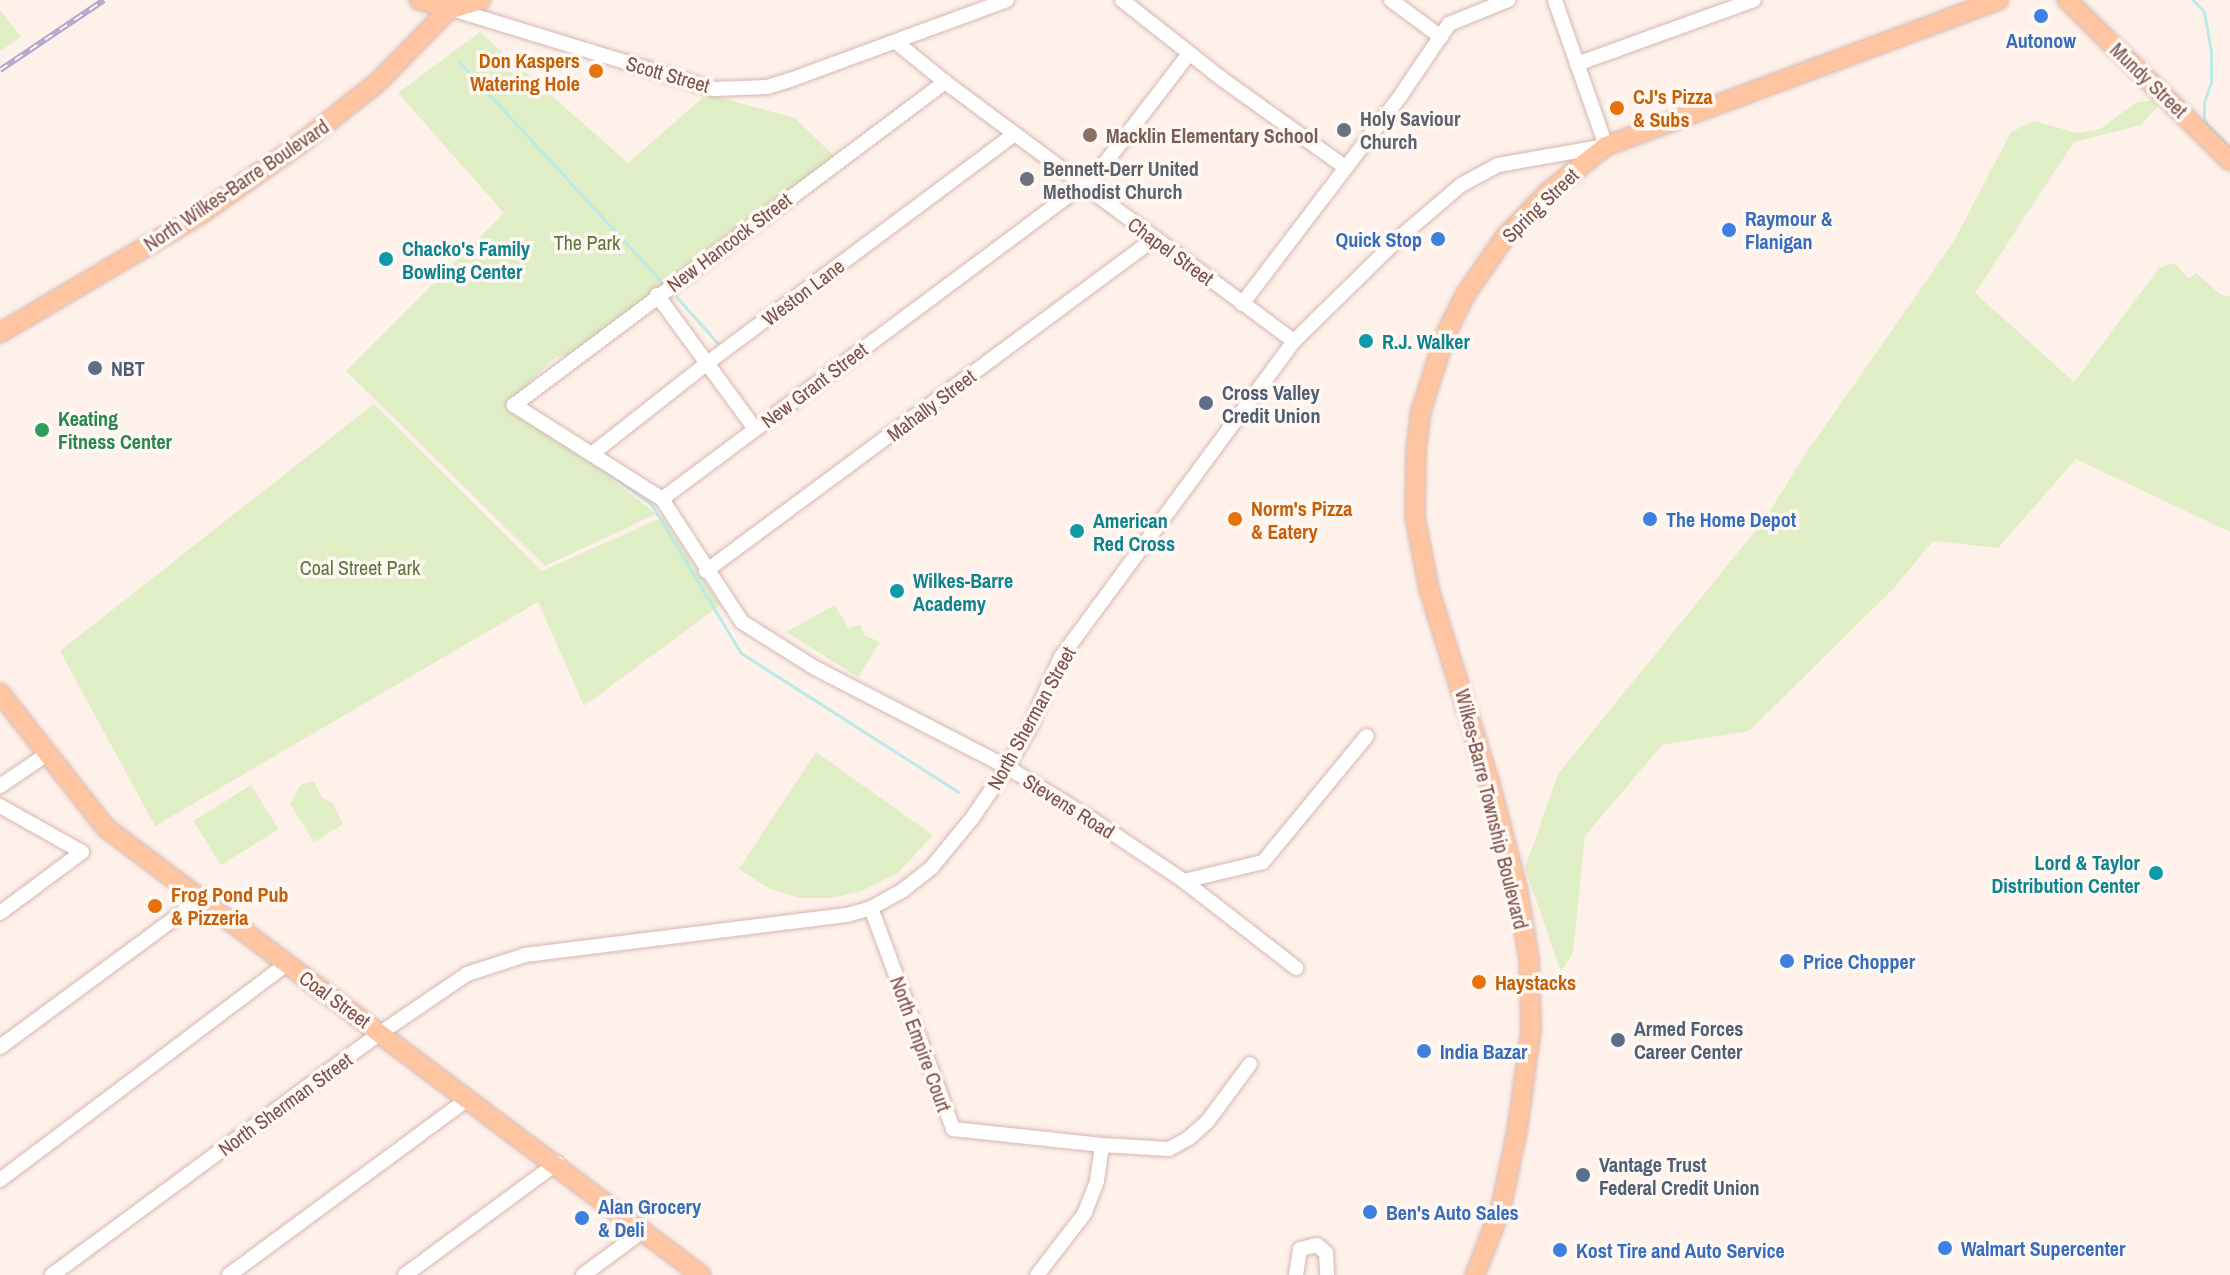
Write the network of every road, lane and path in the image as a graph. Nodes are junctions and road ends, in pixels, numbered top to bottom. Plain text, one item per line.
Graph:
1 (419, 0) edge
2 (481, 0) edge
3 (1007, 0) edge
4 (1122, 0) edge
5 (1391, 0) edge
6 (1508, 0) edge
7 (1555, 0) edge
8 (1754, 0) edge
9 (1999, 0) edge
10 (2067, 0) edge
11 (455, 4) edge
12 (1441, 37) junction
13 (896, 42) junction
14 (1189, 54) junction
15 (1577, 64) junction
16 (945, 82) junction
17 (1015, 134) junction
18 (1606, 146) junction
19 (2230, 161) edge
20 (1345, 167) junction
21 (1083, 184) junction
22 (1155, 238) junction
23 (657, 295) junction
24 (1242, 304) junction
25 (0, 333) edge
26 (1294, 341) junction
27 (706, 364) junction
28 (755, 429) junction
29 (593, 453) junction
30 (662, 499) junction
31 (706, 571) junction
32 (1456, 670) joint
33 (0, 693) edge
34 (1367, 736) dead end
35 (47, 754) junction
36 (1007, 767) junction
37 (0, 786) edge
38 (0, 806) edge
39 (1184, 881) junction
40 (201, 899) junction
41 (871, 908) junction
42 (0, 913) edge
43 (287, 964) junction
44 (1296, 968) dead end
45 (382, 1032) junction
46 (0, 1047) edge
47 (1250, 1064) dead end
48 (469, 1098) junction
49 (1102, 1145) junction
50 (557, 1163) junction
51 (0, 1180) edge
52 (644, 1230) junction
53 (52, 1275) edge
54 (229, 1275) edge
55 (405, 1275) edge
56 (583, 1275) edge
57 (701, 1275) edge
58 (1037, 1275) edge
59 (1296, 1275) edge
60 (1327, 1275) edge
61 (1475, 1275) edge

1 - 11 main road, Scott Street
2 - 11 main road
3 - 13 street, Scott Street
4 - 14 street
5 - 12 street
6 - 12 street
7 - 15 street
8 - 15 street
9 - 18 main road, Spring Street
10 - 19 main road, Mundy Street
11 - 13 street, Scott Street
11 - 25 main road, North Wilkes-Barre Boulevard
12 - 20 street
13 - 16 street, Chapel Street
14 - 20 street
14 - 21 street, New Grant Street
15 - 18 street
16 - 17 street, Chapel Street
16 - 23 street, New Hancock Street
17 - 21 street, Chapel Street
17 - 27 street, Weston Lane
18 - 26 street, North Sherman Street
18 - 32 main road, Spring Street
20 - 24 street
21 - 22 street, Chapel Street
21 - 28 street, New Grant Street
22 - 24 street, Chapel Street
22 - 31 street, Mahally Street
23 - 27 street
23 - 29 street, New Hancock Street
24 - 26 street, Chapel Street
26 - 36 street, North Sherman Street
27 - 28 street
27 - 29 street, Weston Lane
28 - 30 street, New Grant Street
29 - 30 street
30 - 31 street
31 - 36 street, Stevens Road
32 - 61 main road, Wilkes-Barre Township Boulevard
33 - 35 main road, Coal Street
34 - 39 street
35 - 37 street
35 - 40 main road, Coal Street
36 - 39 street, Stevens Road
36 - 41 street, North Sherman Street
38 - 42 street
39 - 44 street, Stevens Road
40 - 43 main road, Coal Street
40 - 46 street
41 - 45 street, North Sherman Street
41 - 49 street, North Empire Court
43 - 45 main road, Coal Street
43 - 51 street
45 - 48 main road, Coal Street
45 - 53 street, North Sherman Street
47 - 49 street, North Empire Court
48 - 50 main road, Coal Street
48 - 54 street
49 - 58 street
50 - 52 main road, Coal Street
50 - 55 street
52 - 56 street
52 - 57 main road, Coal Street
59 - 60 street

